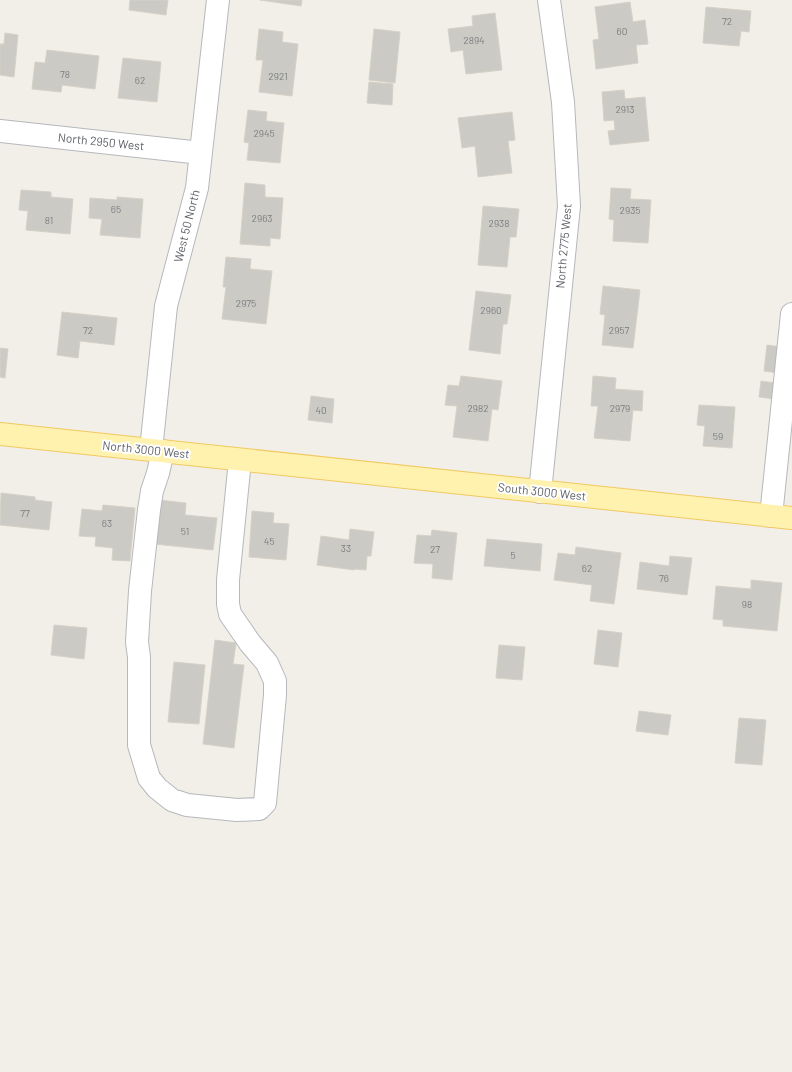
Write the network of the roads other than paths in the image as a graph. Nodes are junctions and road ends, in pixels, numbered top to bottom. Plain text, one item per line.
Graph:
1 (218, 0) edge
2 (549, 0) edge
3 (0, 131) edge
4 (201, 153) junction
5 (792, 314) edge
6 (0, 434) edge
7 (157, 451) junction
8 (240, 460) junction
9 (292, 465) joint
10 (540, 492) junction
11 (782, 517) edge

1 - 4 street, West 50 North
2 - 10 street, North 2775 West
3 - 4 street, North 2950 West
4 - 7 street, West 50 North
5 - 11 street
6 - 7 main road, North 3000 West
7 - 8 main road, North 3000 West
7 - 8 street, West 50 North
8 - 9 main road, North 3000 West
9 - 10 main road, South 3000 West
10 - 11 main road, South 3000 West

